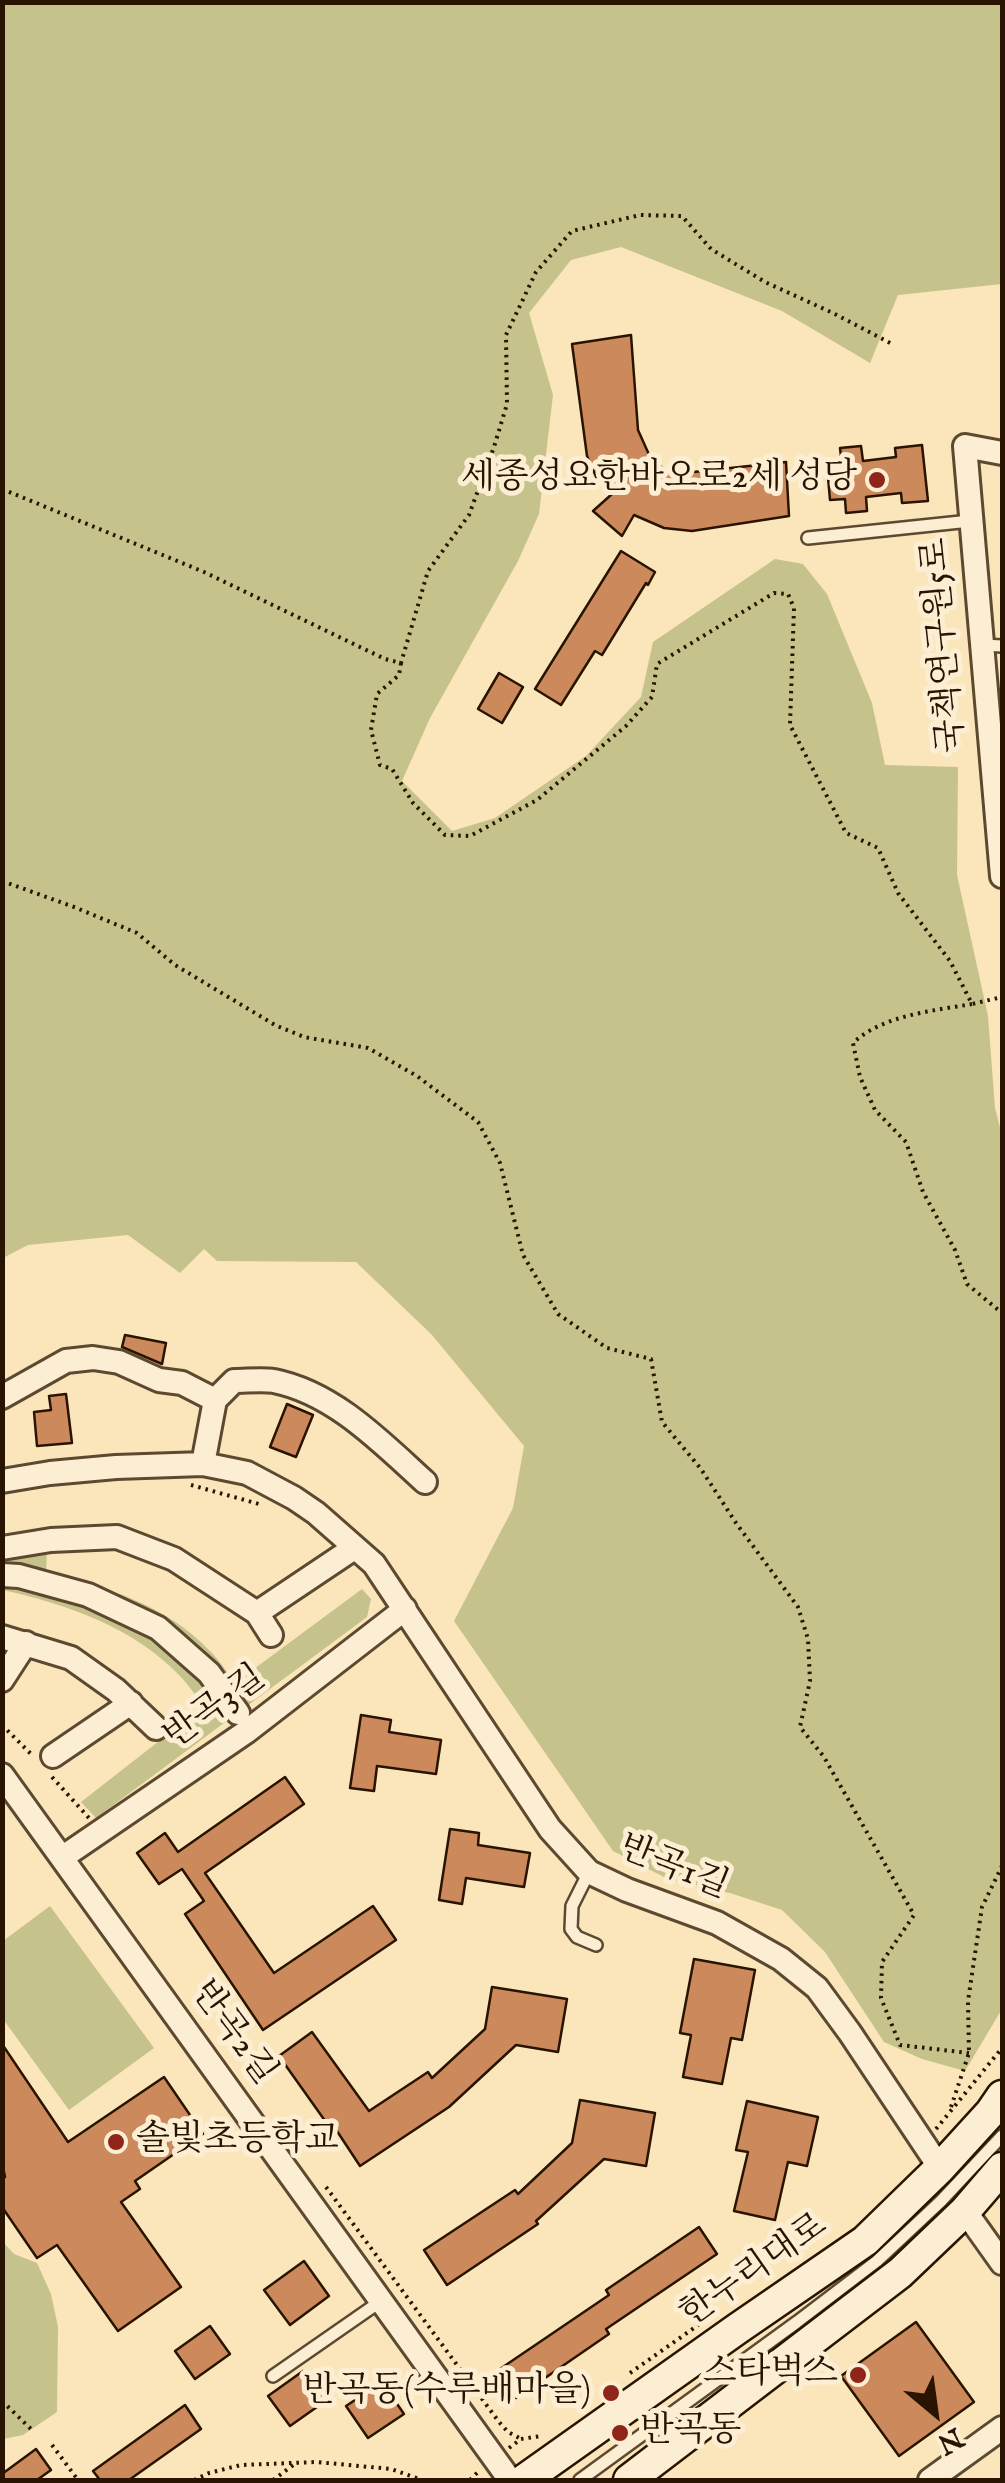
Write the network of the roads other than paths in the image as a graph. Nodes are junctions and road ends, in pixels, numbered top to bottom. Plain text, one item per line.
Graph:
1 (1002, 453) edge
2 (970, 521) junction
3 (808, 538) dead end
4 (992, 646) edge
5 (1002, 876) edge
6 (2, 1397) edge
7 (214, 1400) junction
8 (202, 1464) junction
9 (2, 1481) edge
10 (424, 1482) dead end
11 (2, 1548) edge
12 (354, 1548) junction
13 (2, 1575) edge
14 (405, 1609) junction
15 (258, 1613) junction
16 (271, 1635) dead end
17 (14, 1640) edge
18 (2, 1680) edge
19 (131, 1703) junction
20 (238, 1713) dead end
21 (156, 1728) dead end
22 (46, 1762) road end
23 (2, 1775) edge
24 (62, 1857) junction
25 (590, 1872) junction
26 (596, 1945) dead end
27 (1002, 2096) edge
28 (1002, 2136) edge
29 (933, 2156) junction
30 (1002, 2168) edge
31 (966, 2211) junction
32 (1002, 2263) edge
33 (381, 2301) junction
34 (272, 2376) dead end
35 (1002, 2428) edge
36 (510, 2480) edge
37 (524, 2480) edge
38 (580, 2480) edge
39 (629, 2480) edge
40 (930, 2480) edge

1 - 2 street, 국책연구원5로
2 - 3 lane
2 - 4 street, 국책연구원5로
4 - 5 street, 국책연구원5로
6 - 7 street
7 - 8 street
7 - 10 street
8 - 9 street, 반곡1길
8 - 12 street, 반곡1길
11 - 15 street
12 - 14 street, 반곡1길
12 - 15 street
13 - 20 street
14 - 24 street, 반곡3길
14 - 25 street, 반곡1길
15 - 16 street
17 - 18 street
17 - 19 street
19 - 21 street
19 - 22 street
23 - 24 street, 반곡2길
24 - 33 street, 반곡2길
25 - 26 lane
25 - 29 street, 반곡1길
27 - 29 street, 한누리대로
28 - 38 lane
29 - 37 street, 한누리대로
30 - 31 street
31 - 32 street
31 - 39 street
33 - 34 lane
33 - 36 street, 반곡2길
35 - 40 street

